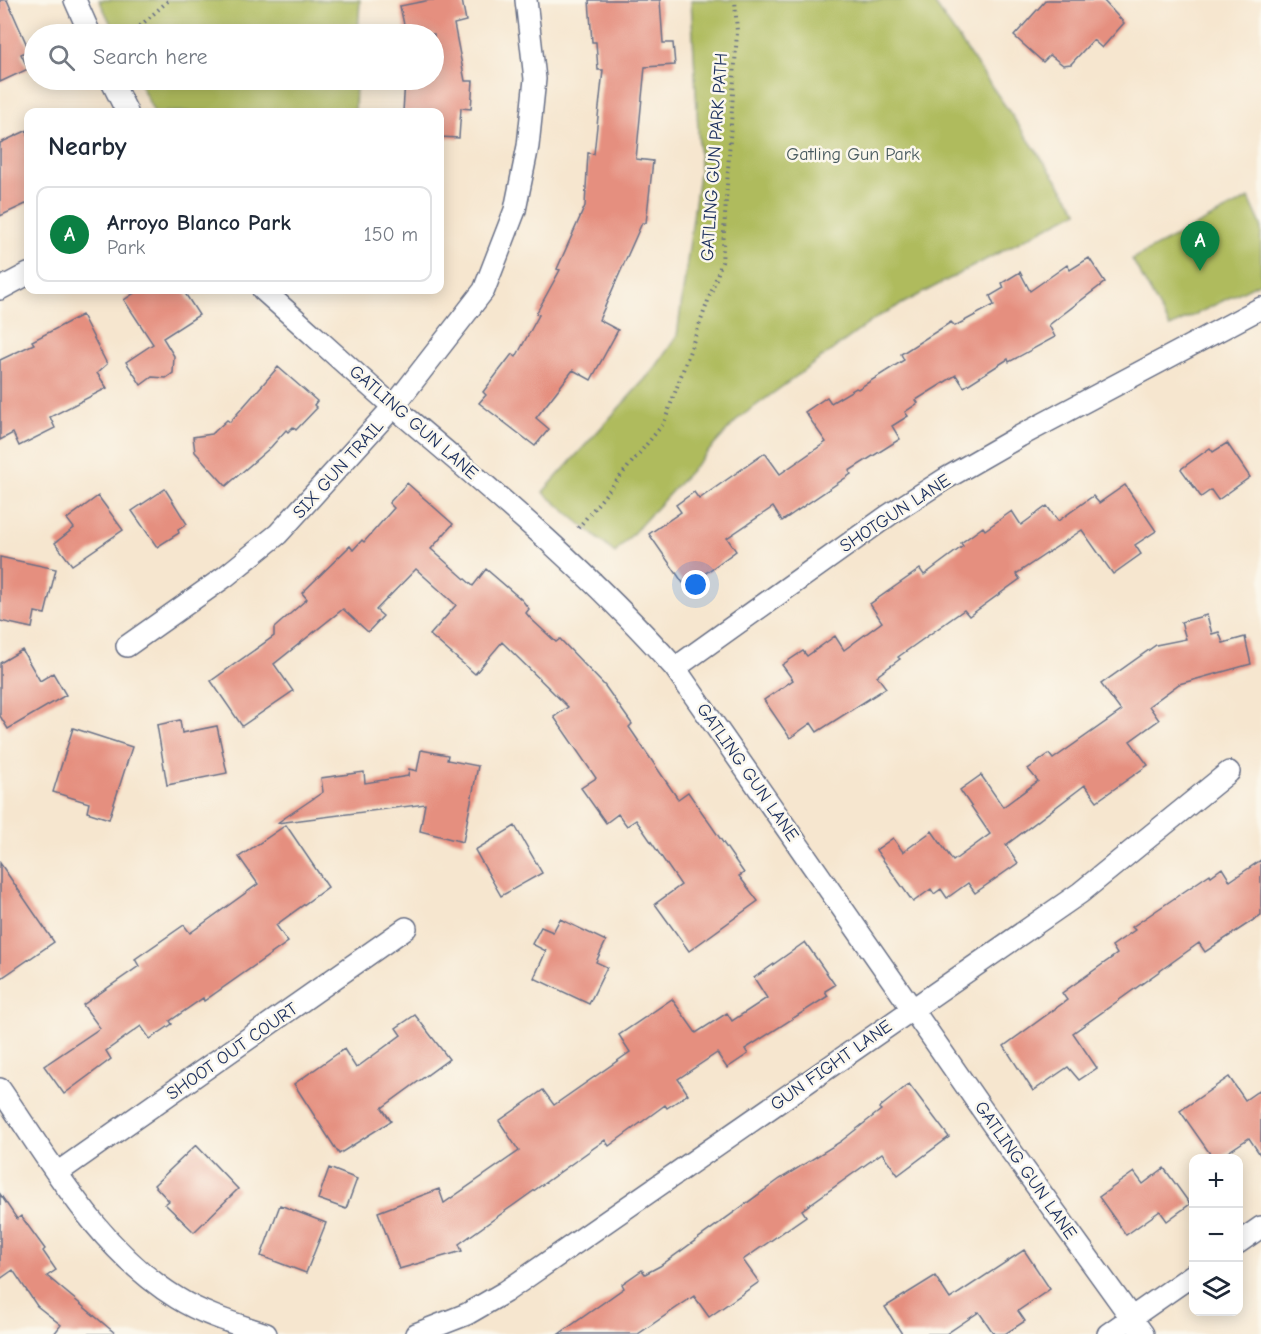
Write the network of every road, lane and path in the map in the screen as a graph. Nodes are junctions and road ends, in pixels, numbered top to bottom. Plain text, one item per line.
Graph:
1 (75, 0) edge
2 (169, 0) edge
3 (526, 0) edge
4 (735, 0) edge
5 (86, 24) edge
6 (142, 24) edge
7 (116, 90) edge
8 (125, 108) edge
9 (24, 276) edge
10 (0, 289) edge
11 (268, 294) edge
12 (1261, 308) edge
13 (394, 406) junction
14 (578, 528) dead end
15 (127, 646) dead end
16 (675, 668) junction
17 (1229, 772) dead end
18 (406, 928) dead end
19 (914, 1007) junction
20 (0, 1089) edge
21 (57, 1173) junction
22 (1261, 1227) edge
23 (1243, 1240) edge
24 (1189, 1279) edge
25 (1137, 1326) edge
26 (266, 1334) edge
27 (416, 1334) edge
28 (1108, 1334) edge

1 - 5 street
2 - 6 path
3 - 13 street, SIX GUN TRAIL
4 - 14 path, GATLING GUN PARK PATH
7 - 8 street
9 - 10 street
11 - 13 street, GATLING GUN LANE
12 - 16 street, SHOTGUN LANE
13 - 15 street, SIX GUN TRAIL
13 - 16 street, GATLING GUN LANE
16 - 19 street, GATLING GUN LANE
17 - 19 street, GUN FIGHT LANE
18 - 21 street, SHOOT OUT COURT
19 - 25 street, GATLING GUN LANE
19 - 27 street, GUN FIGHT LANE
20 - 21 street
21 - 26 street
22 - 23 street
24 - 25 street
25 - 28 street

